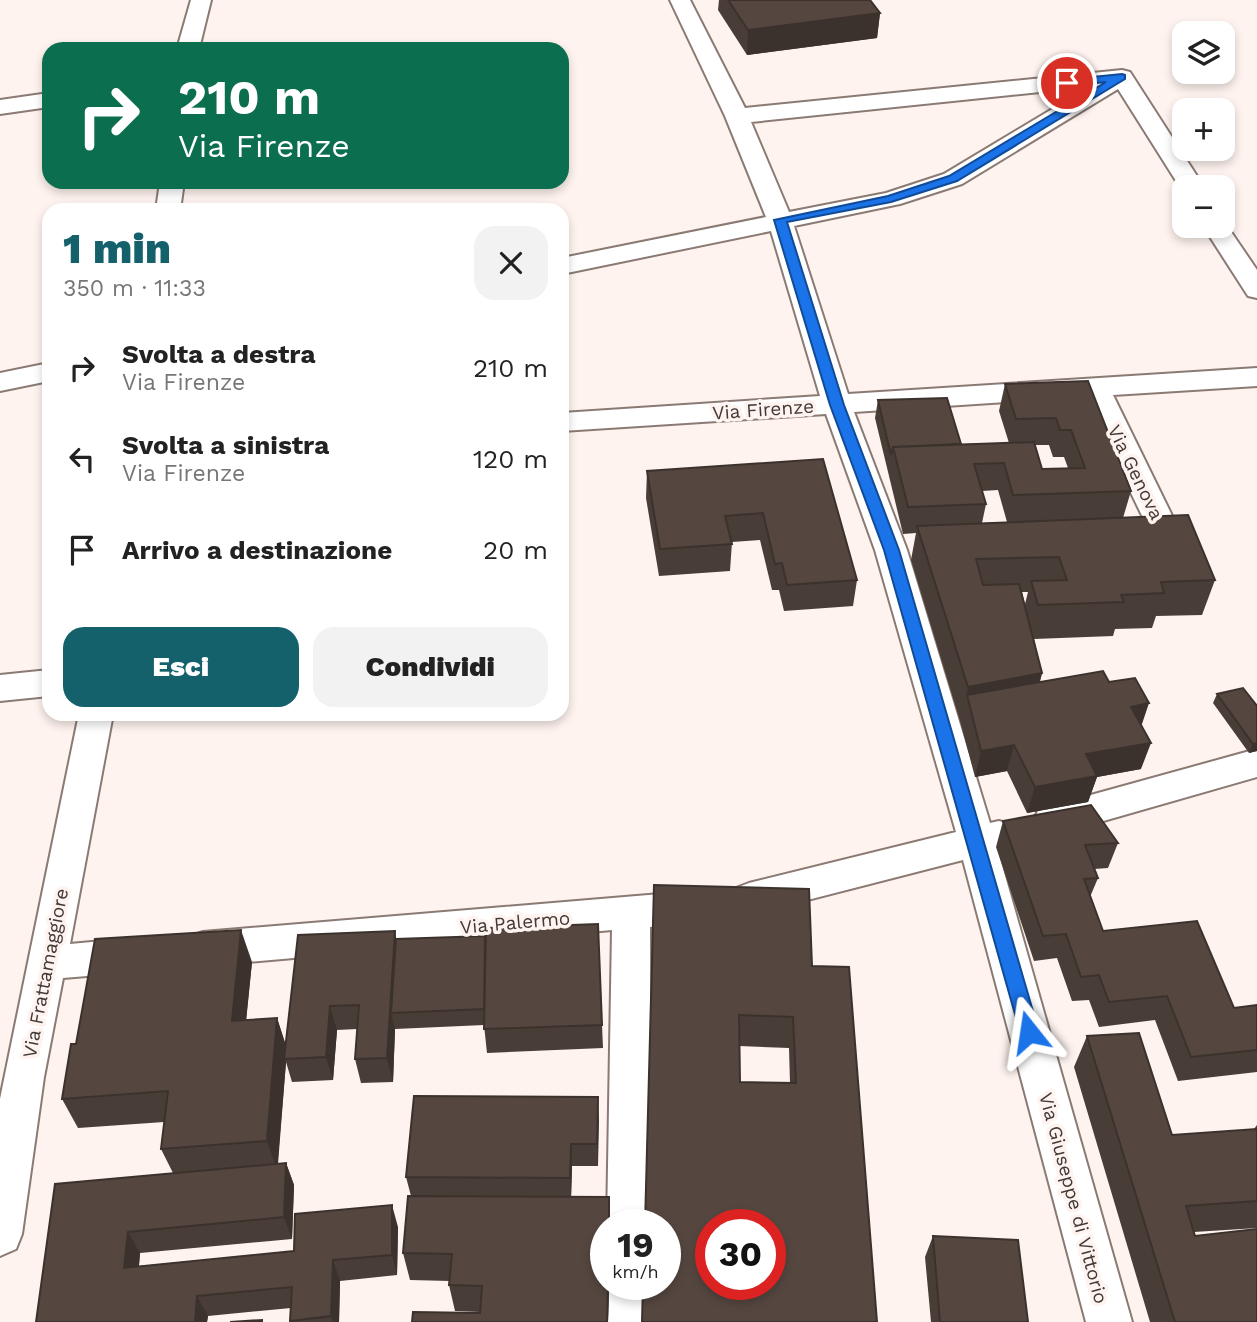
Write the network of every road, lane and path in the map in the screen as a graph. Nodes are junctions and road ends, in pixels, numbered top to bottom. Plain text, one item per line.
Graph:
1 (201, 0) edge
2 (680, 0) edge
3 (190, 42) edge
4 (1122, 77) junction
5 (42, 101) edge
6 (0, 107) edge
7 (737, 116) junction
8 (1184, 175) edge
9 (780, 220) junction
10 (1224, 238) edge
11 (569, 265) edge
12 (1257, 290) edge
13 (42, 373) edge
14 (1257, 377) edge
15 (0, 382) edge
16 (1095, 388) junction
17 (837, 405) junction
18 (569, 422) edge
19 (1111, 537) edge
20 (42, 684) edge
21 (0, 688) edge
22 (95, 721) edge
23 (1257, 763) edge
24 (977, 842) junction
25 (631, 912) junction
26 (47, 963) junction
27 (12, 1078) edge
28 (629, 1209) edge
29 (0, 1234) edge
30 (629, 1300) edge
31 (628, 1322) edge
32 (1109, 1322) edge

1 - 3 street
2 - 7 street, Via Giuseppe di Vittorio
4 - 7 street
4 - 8 street
4 - 9 street
5 - 6 street
7 - 9 street, Via Giuseppe di Vittorio
9 - 11 street
9 - 17 street, Via Giuseppe di Vittorio
10 - 12 street
13 - 15 street
14 - 16 street, Via Firenze
16 - 17 street, Via Firenze
16 - 19 street, Via Genova
17 - 18 street, Via Firenze
17 - 24 street, Via Giuseppe di Vittorio
20 - 21 street
22 - 26 street, Via Frattamaggiore
23 - 24 street, Via Palermo
24 - 25 street, Via Palermo
24 - 32 street, Via Giuseppe di Vittorio
25 - 26 street, Via Palermo
25 - 28 street
26 - 27 street, Via Frattamaggiore
27 - 29 street, Via Frattamaggiore
30 - 31 street

